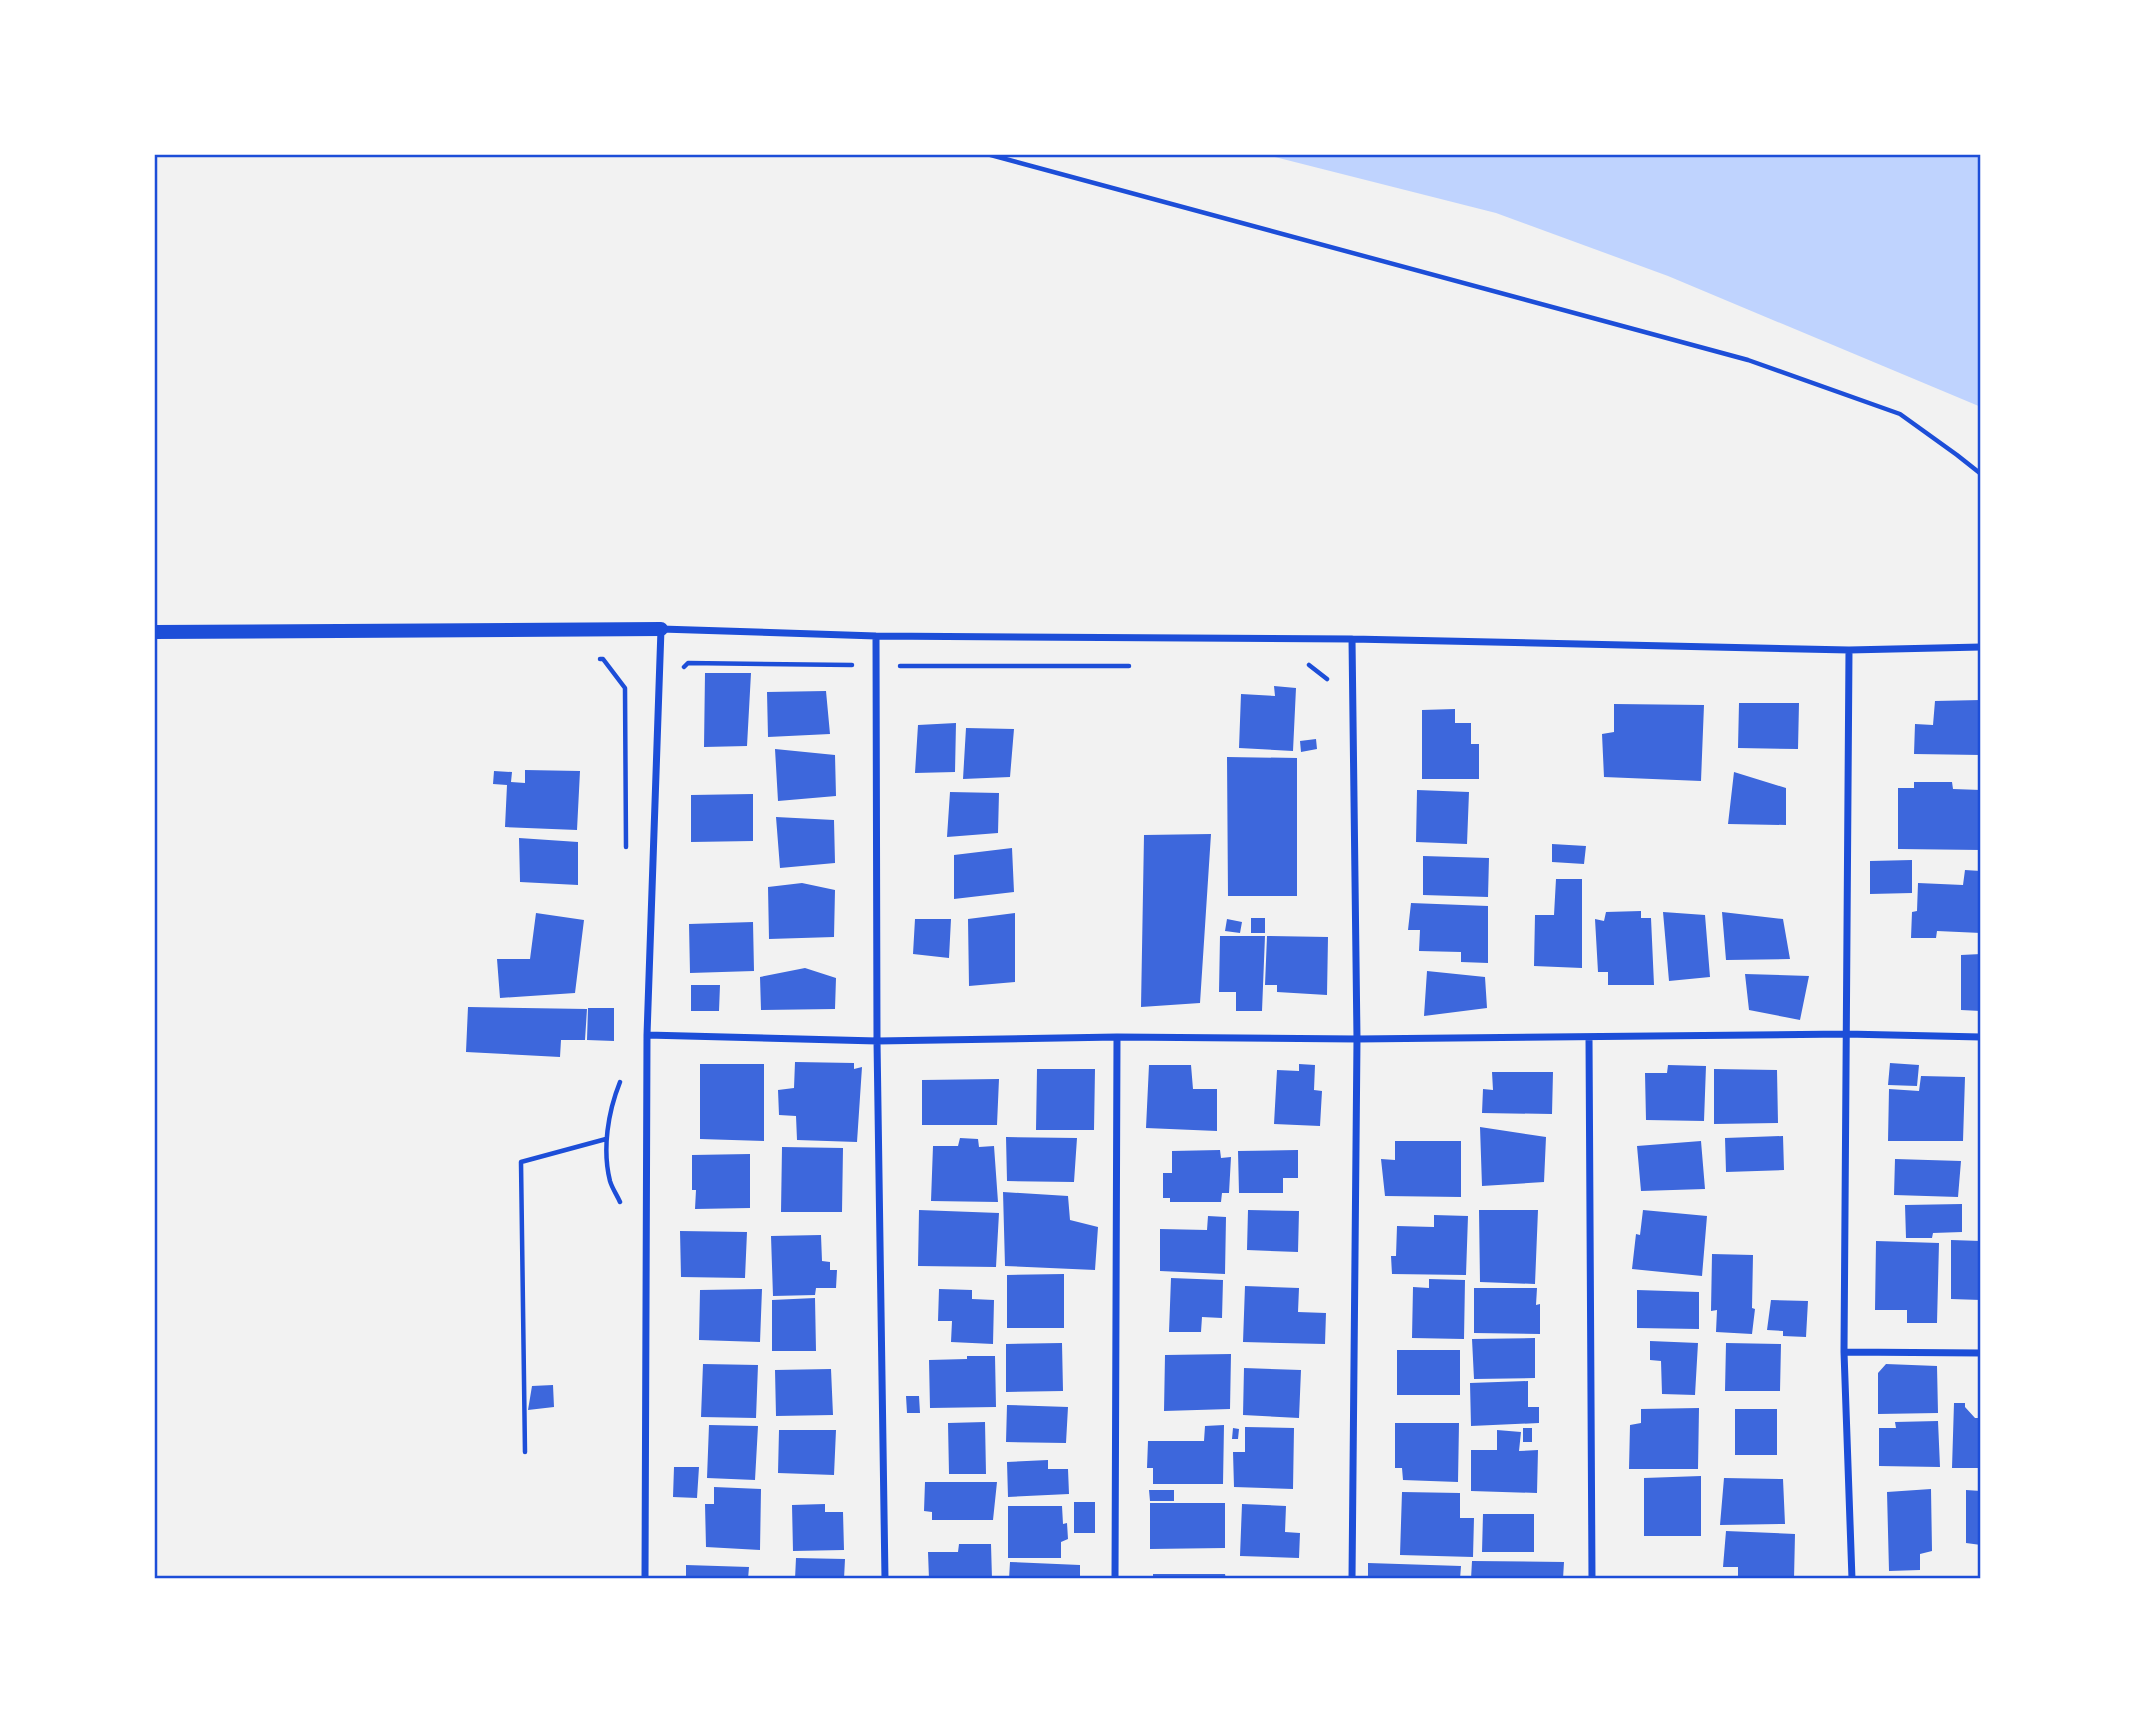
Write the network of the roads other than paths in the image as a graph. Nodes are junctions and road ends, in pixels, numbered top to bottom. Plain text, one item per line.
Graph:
1 (661, 629) junction
2 (154, 632) edge
3 (876, 636) junction
4 (1352, 639) junction
5 (1981, 647) edge
6 (1849, 650) junction
7 (1846, 1034) junction
8 (647, 1035) junction
9 (1118, 1037) junction
10 (1589, 1037) junction
11 (1981, 1037) edge
12 (1357, 1039) junction
13 (877, 1041) junction
14 (1844, 1352) junction
15 (1981, 1353) edge
16 (645, 1579) edge
17 (885, 1579) edge
18 (1115, 1579) edge
19 (1352, 1579) edge
20 (1592, 1579) edge
21 (1852, 1579) edge

1 - 2 main road
1 - 3 street
1 - 8 street
3 - 4 street
3 - 13 street
4 - 6 street
4 - 12 street
5 - 6 street
6 - 7 street
7 - 10 street
7 - 11 street
7 - 14 street
8 - 13 street
8 - 16 street
9 - 12 street
9 - 13 street
9 - 18 street
10 - 12 street
10 - 20 street
12 - 19 street
13 - 17 street
14 - 15 street
14 - 21 street

